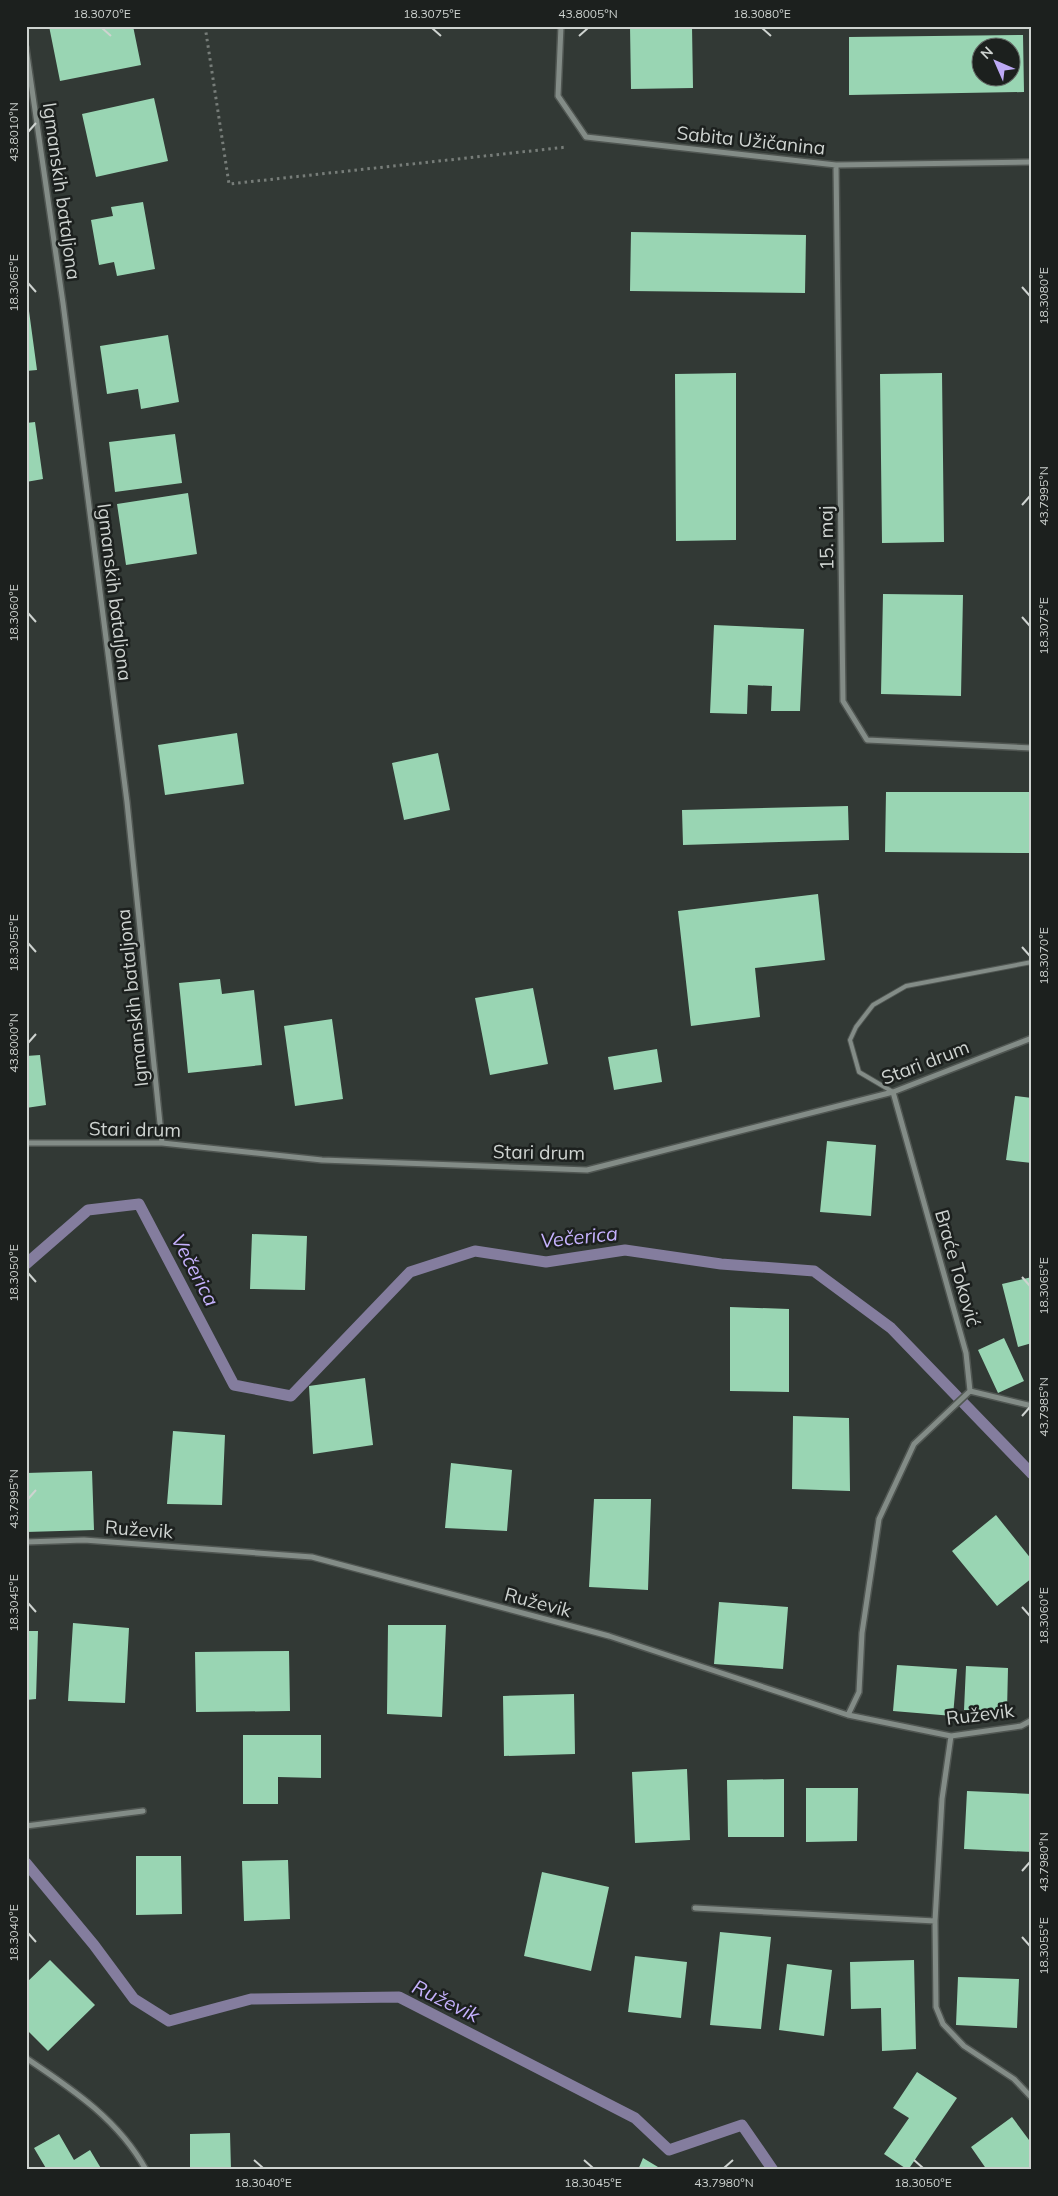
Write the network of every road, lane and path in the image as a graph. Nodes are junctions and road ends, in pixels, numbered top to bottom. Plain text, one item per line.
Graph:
1 (205, 26) edge
2 (561, 26) edge
3 (26, 48) edge
4 (571, 147) dead end
5 (1032, 162) edge
6 (836, 165) junction
7 (1032, 748) edge
8 (1032, 962) edge
9 (1032, 1038) edge
10 (893, 1092) junction
11 (162, 1142) junction
12 (26, 1143) edge
13 (970, 1391) junction
14 (1032, 1406) edge
15 (26, 1542) edge
16 (848, 1715) junction
17 (1032, 1720) edge
18 (951, 1736) junction
19 (143, 1811) dead end
20 (26, 1826) edge
21 (695, 1908) dead end
22 (935, 1921) junction
23 (26, 2058) edge
24 (1032, 2098) edge
25 (146, 2170) edge

1 - 4 path
2 - 6 street, Sabita Užičanina
3 - 11 street, Igmanskih bataljona
5 - 6 street, Sabita Užičanina
6 - 7 street, 15. maj
8 - 10 lane
9 - 10 street, Stari drum
10 - 11 street, Stari drum
10 - 13 street, Braće Toković
11 - 12 street, Stari drum
13 - 14 street
13 - 16 street
15 - 16 street, Ruževik
16 - 18 street, Ruževik
17 - 18 street, Ruževik
18 - 22 street
19 - 20 street
21 - 22 street
22 - 24 street
23 - 25 street

